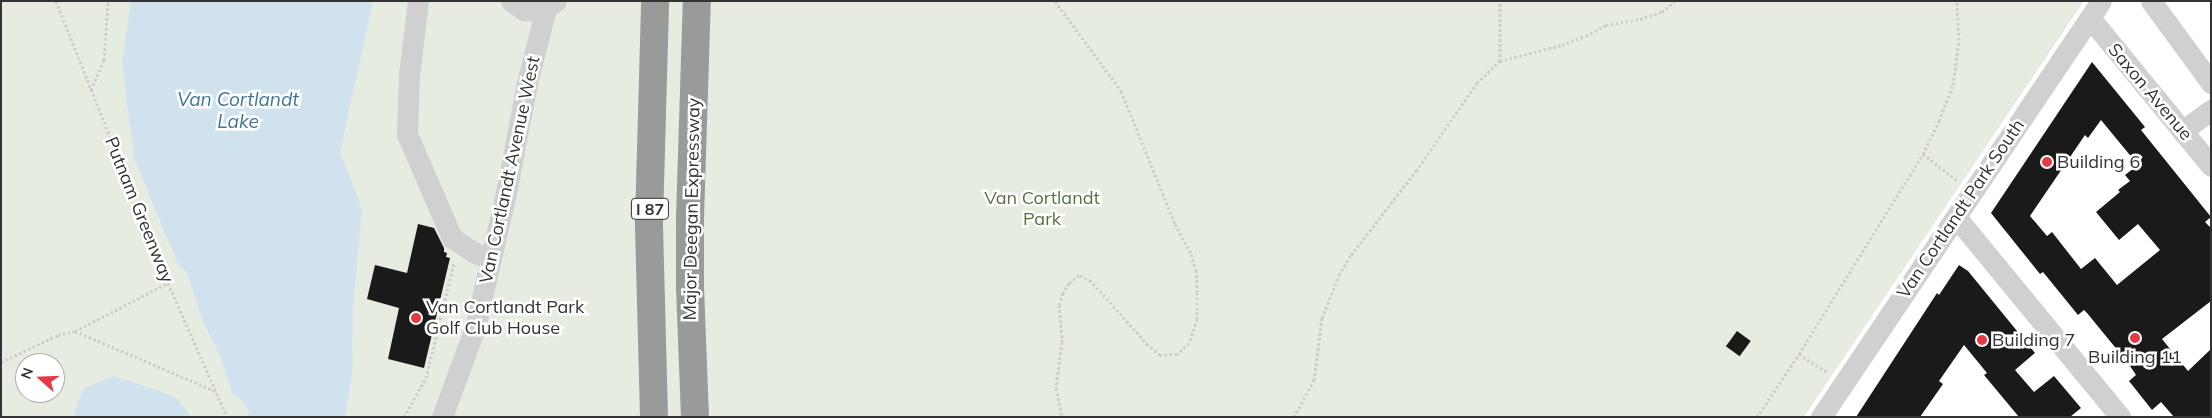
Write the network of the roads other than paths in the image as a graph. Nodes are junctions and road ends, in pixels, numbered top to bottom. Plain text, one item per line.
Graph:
1 (418, 1) edge
2 (511, 1) edge
3 (655, 1) edge
4 (697, 1) edge
5 (2151, 1) edge
6 (551, 5) edge
7 (2095, 10) edge
8 (2211, 82) edge
9 (2211, 110) edge
10 (2182, 131) junction
11 (2211, 166) edge
12 (1956, 217) junction
13 (491, 258) junction
14 (690, 288) junction
15 (442, 417) edge
16 (654, 417) edge
17 (695, 417) edge
18 (711, 417) edge
19 (1821, 417) edge
20 (2120, 417) edge

1 - 13 street
2 - 6 street, Van Cortlandt Avenue West
3 - 16 highway, I 87
4 - 14 highway, Major Deegan Expressway / I 87
5 - 8 street
6 - 13 street, Van Cortlandt Avenue West
7 - 10 street, Saxon Avenue
7 - 12 street, Van Cortlandt Park South
9 - 10 street
10 - 11 street, Saxon Avenue
12 - 19 street, Van Cortlandt Park South
12 - 20 street
13 - 15 street, Van Cortlandt Avenue West
14 - 17 highway, Major Deegan Expressway / I 87
14 - 18 highway

